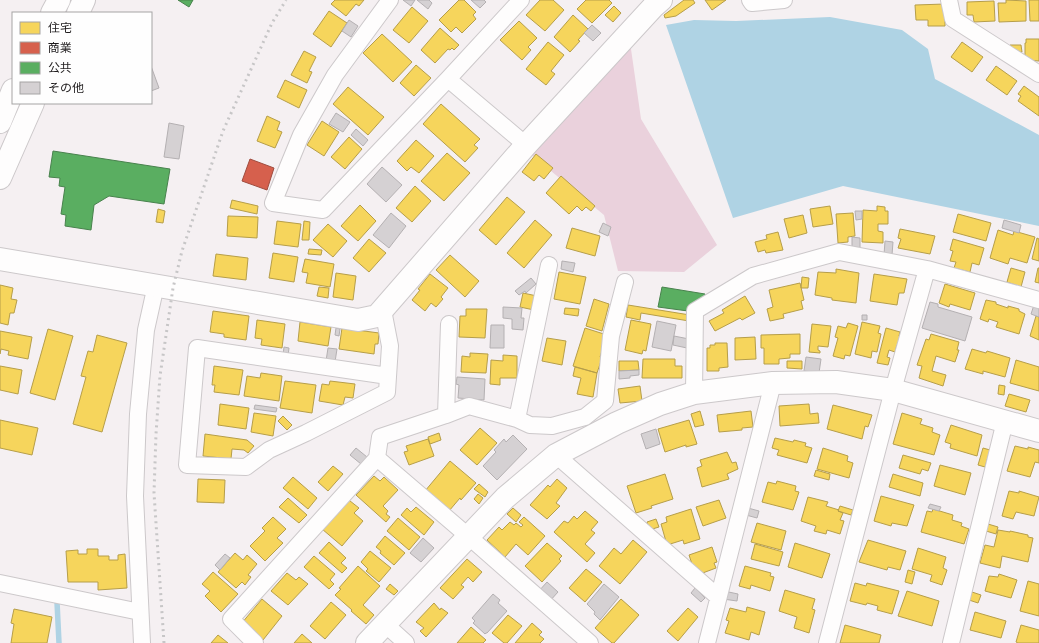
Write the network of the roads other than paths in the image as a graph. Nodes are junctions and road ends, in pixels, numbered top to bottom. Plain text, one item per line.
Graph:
1 (59, 0) edge
2 (84, 0) edge
3 (390, 0) edge
4 (521, 0) edge
5 (661, 0) edge
6 (750, 0) edge
7 (784, 0) edge
8 (949, 0) edge
9 (53, 12) edge
10 (78, 12) edge
11 (1039, 74) edge
12 (448, 79) junction
13 (12, 92) edge
14 (33, 104) edge
15 (0, 122) edge
16 (526, 144) junction
17 (0, 178) edge
18 (0, 259) edge
19 (549, 265) dead end
20 (927, 269) junction
21 (625, 282) dead end
22 (156, 286) junction
23 (1039, 300) edge
24 (383, 310) junction
25 (448, 324) dead end
26 (388, 376) junction
27 (773, 383) junction
28 (893, 390) junction
29 (694, 392) junction
30 (446, 415) junction
31 (517, 420) junction
32 (1005, 421) junction
33 (1039, 431) edge
34 (556, 455) junction
35 (377, 458) junction
36 (468, 536) junction
37 (0, 583) edge
38 (718, 597) junction
39 (140, 612) junction
40 (385, 624) junction
41 (142, 643) edge
42 (255, 643) edge
43 (367, 643) edge
44 (406, 643) edge
45 (590, 643) edge
46 (707, 643) edge
47 (827, 643) edge
48 (951, 643) edge

1 - 9 street
2 - 10 street
3 - 12 street
4 - 12 street
5 - 16 street
6 - 7 street
8 - 11 street
12 - 16 street
13 - 15 street
14 - 17 street
16 - 24 street
18 - 22 street
19 - 31 street
20 - 23 street
20 - 28 street
20 - 29 street
21 - 31 street
22 - 24 street
22 - 39 street
24 - 26 street
25 - 30 street
26 - 26 street
27 - 28 street
27 - 29 street
27 - 38 street
28 - 32 street
28 - 47 street
29 - 34 street
30 - 31 street
30 - 35 street
32 - 33 street
32 - 48 street
34 - 36 street
34 - 38 street
35 - 36 street
35 - 42 street
36 - 40 street
36 - 45 street
37 - 39 street
38 - 46 street
39 - 41 street
40 - 43 street
40 - 44 street

